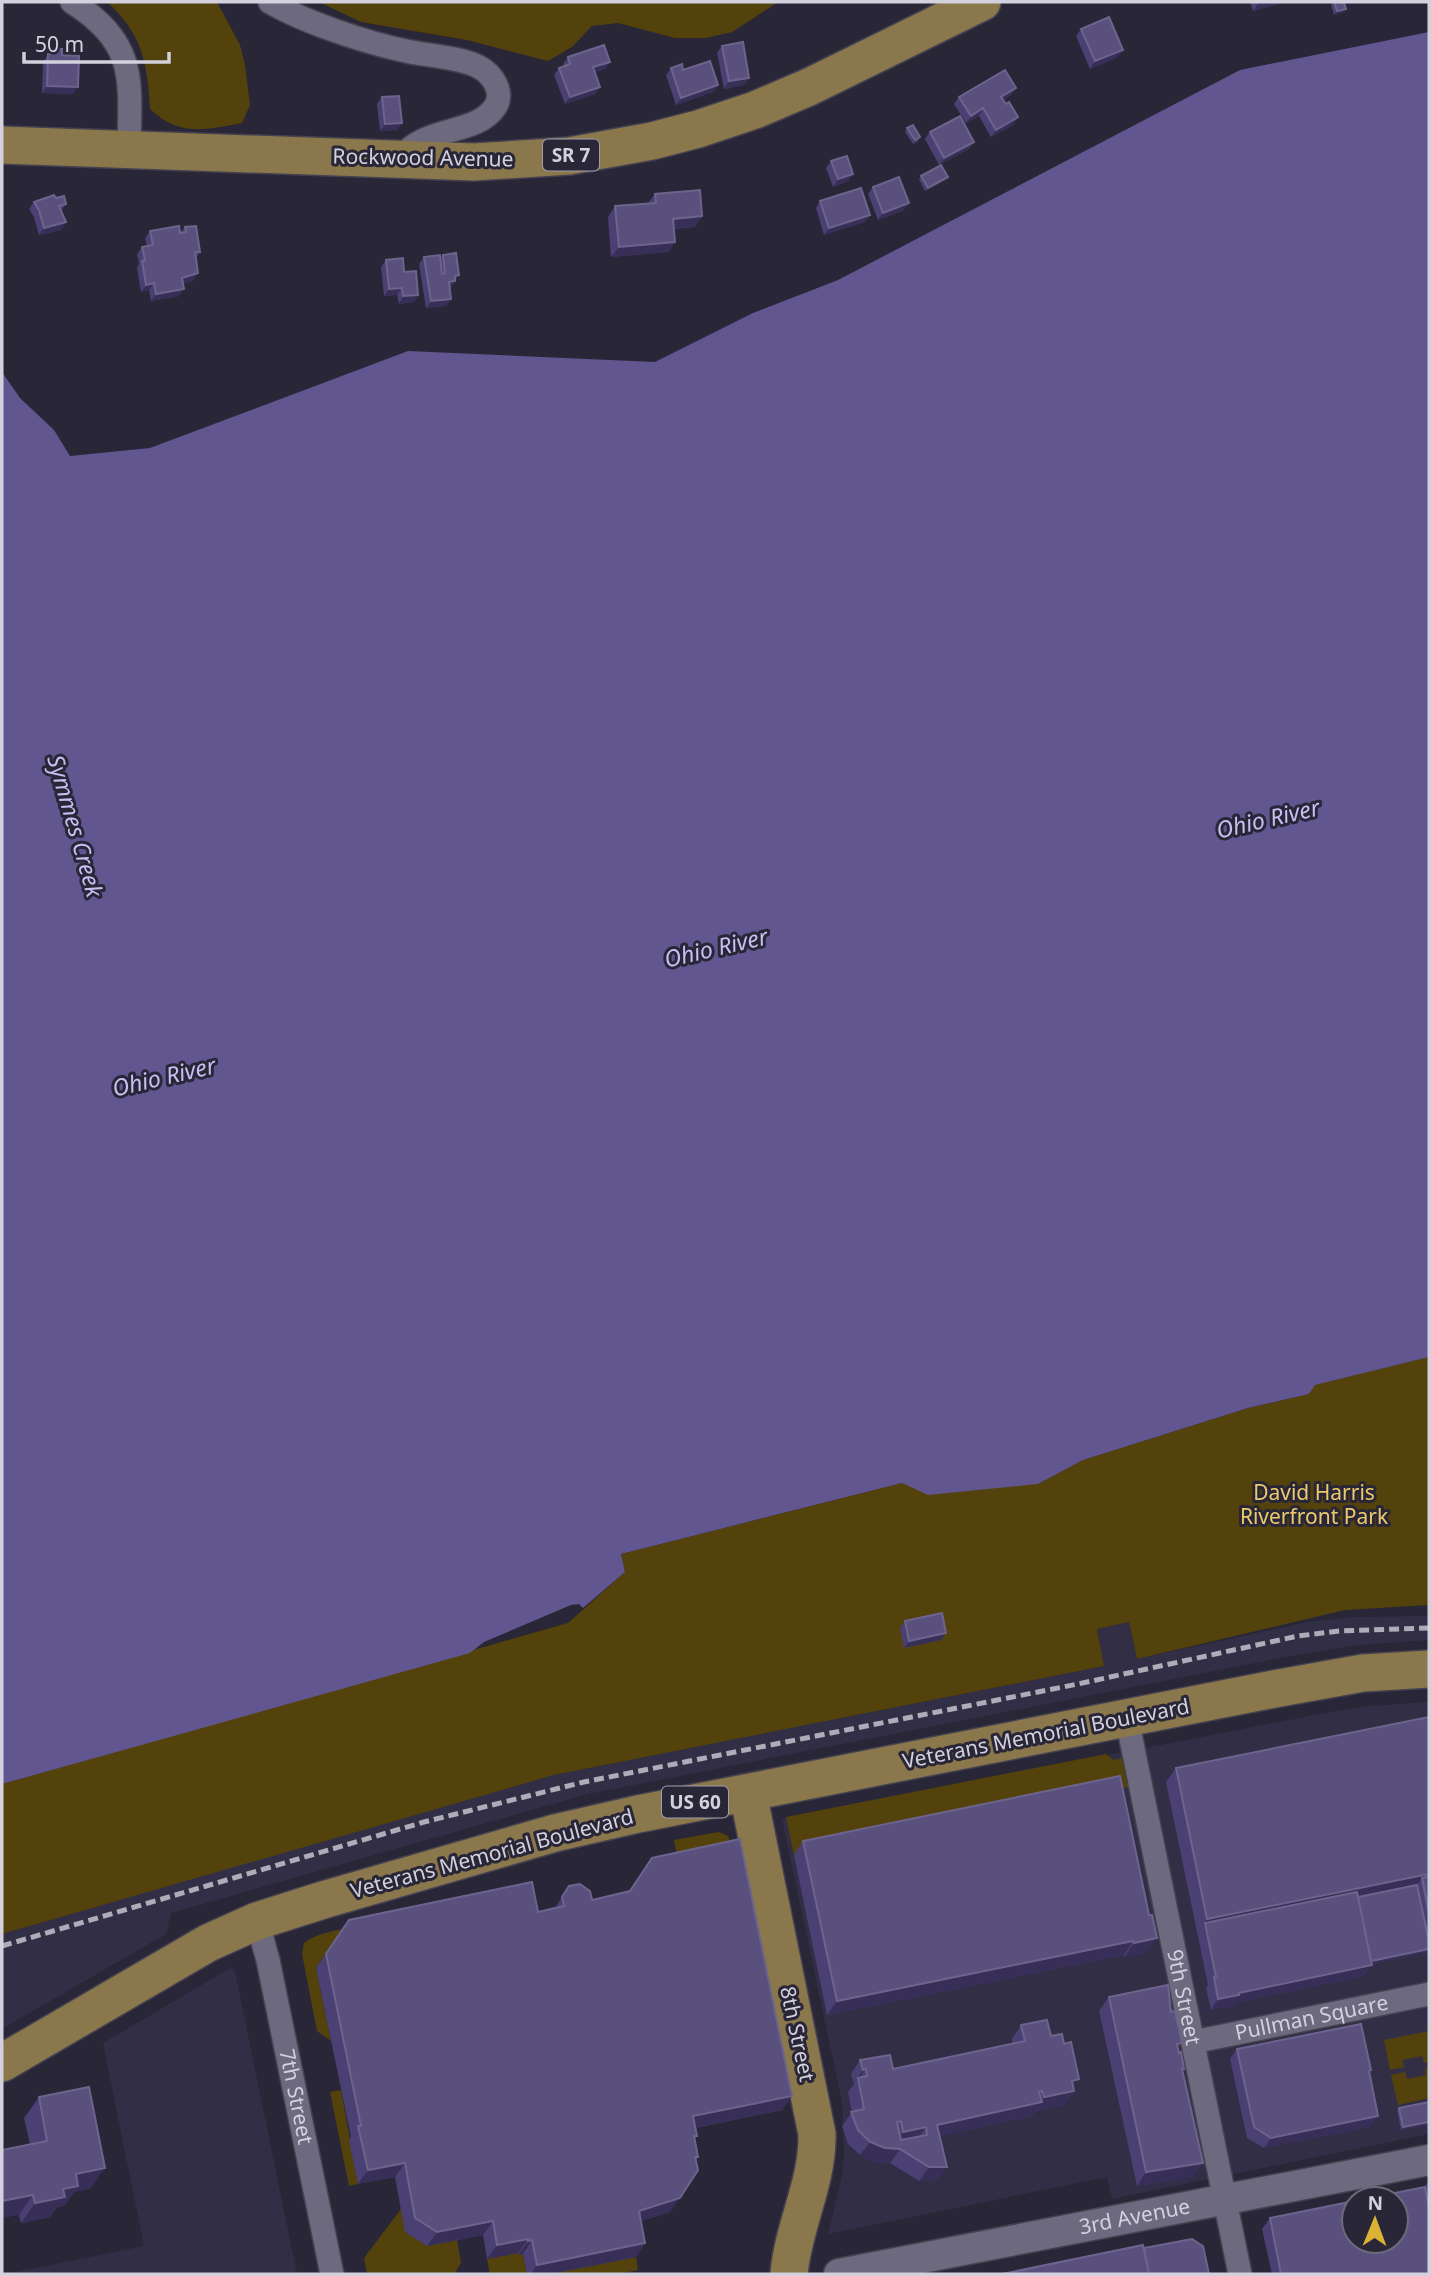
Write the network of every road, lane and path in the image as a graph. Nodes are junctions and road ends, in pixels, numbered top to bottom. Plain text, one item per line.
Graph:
1 (72, 2) edge
2 (270, 2) edge
3 (982, 2) edge
4 (2, 145) edge
5 (130, 151) junction
6 (400, 160) junction
7 (1429, 1669) edge
8 (1127, 1719) junction
9 (748, 1793) junction
10 (257, 1921) junction
11 (1429, 1994) edge
12 (1193, 2042) junction
13 (2, 2063) edge
14 (1429, 2160) edge
15 (1224, 2201) junction
16 (332, 2274) edge
17 (789, 2274) edge
18 (839, 2274) edge
19 (1240, 2274) edge

1 - 5 street
2 - 6 street
3 - 6 main road, Rockwood Avenue / SR 7
4 - 5 main road, Rockwood Avenue / SR 7
5 - 6 main road, Rockwood Avenue / SR 7
7 - 8 main road, Veterans Memorial Boulevard / US 60
8 - 9 main road, Veterans Memorial Boulevard / US 60
8 - 12 street, 9th Street
9 - 10 main road, Veterans Memorial Boulevard / US 60
9 - 17 main road, 8th Street
10 - 13 main road, Veterans Memorial Boulevard / US 60
10 - 16 street, 7th Street
11 - 12 street, Pullman Square
12 - 15 street, 9th Street
14 - 15 street, 3rd Avenue
15 - 18 street, 3rd Avenue
15 - 19 street, 9th Street

